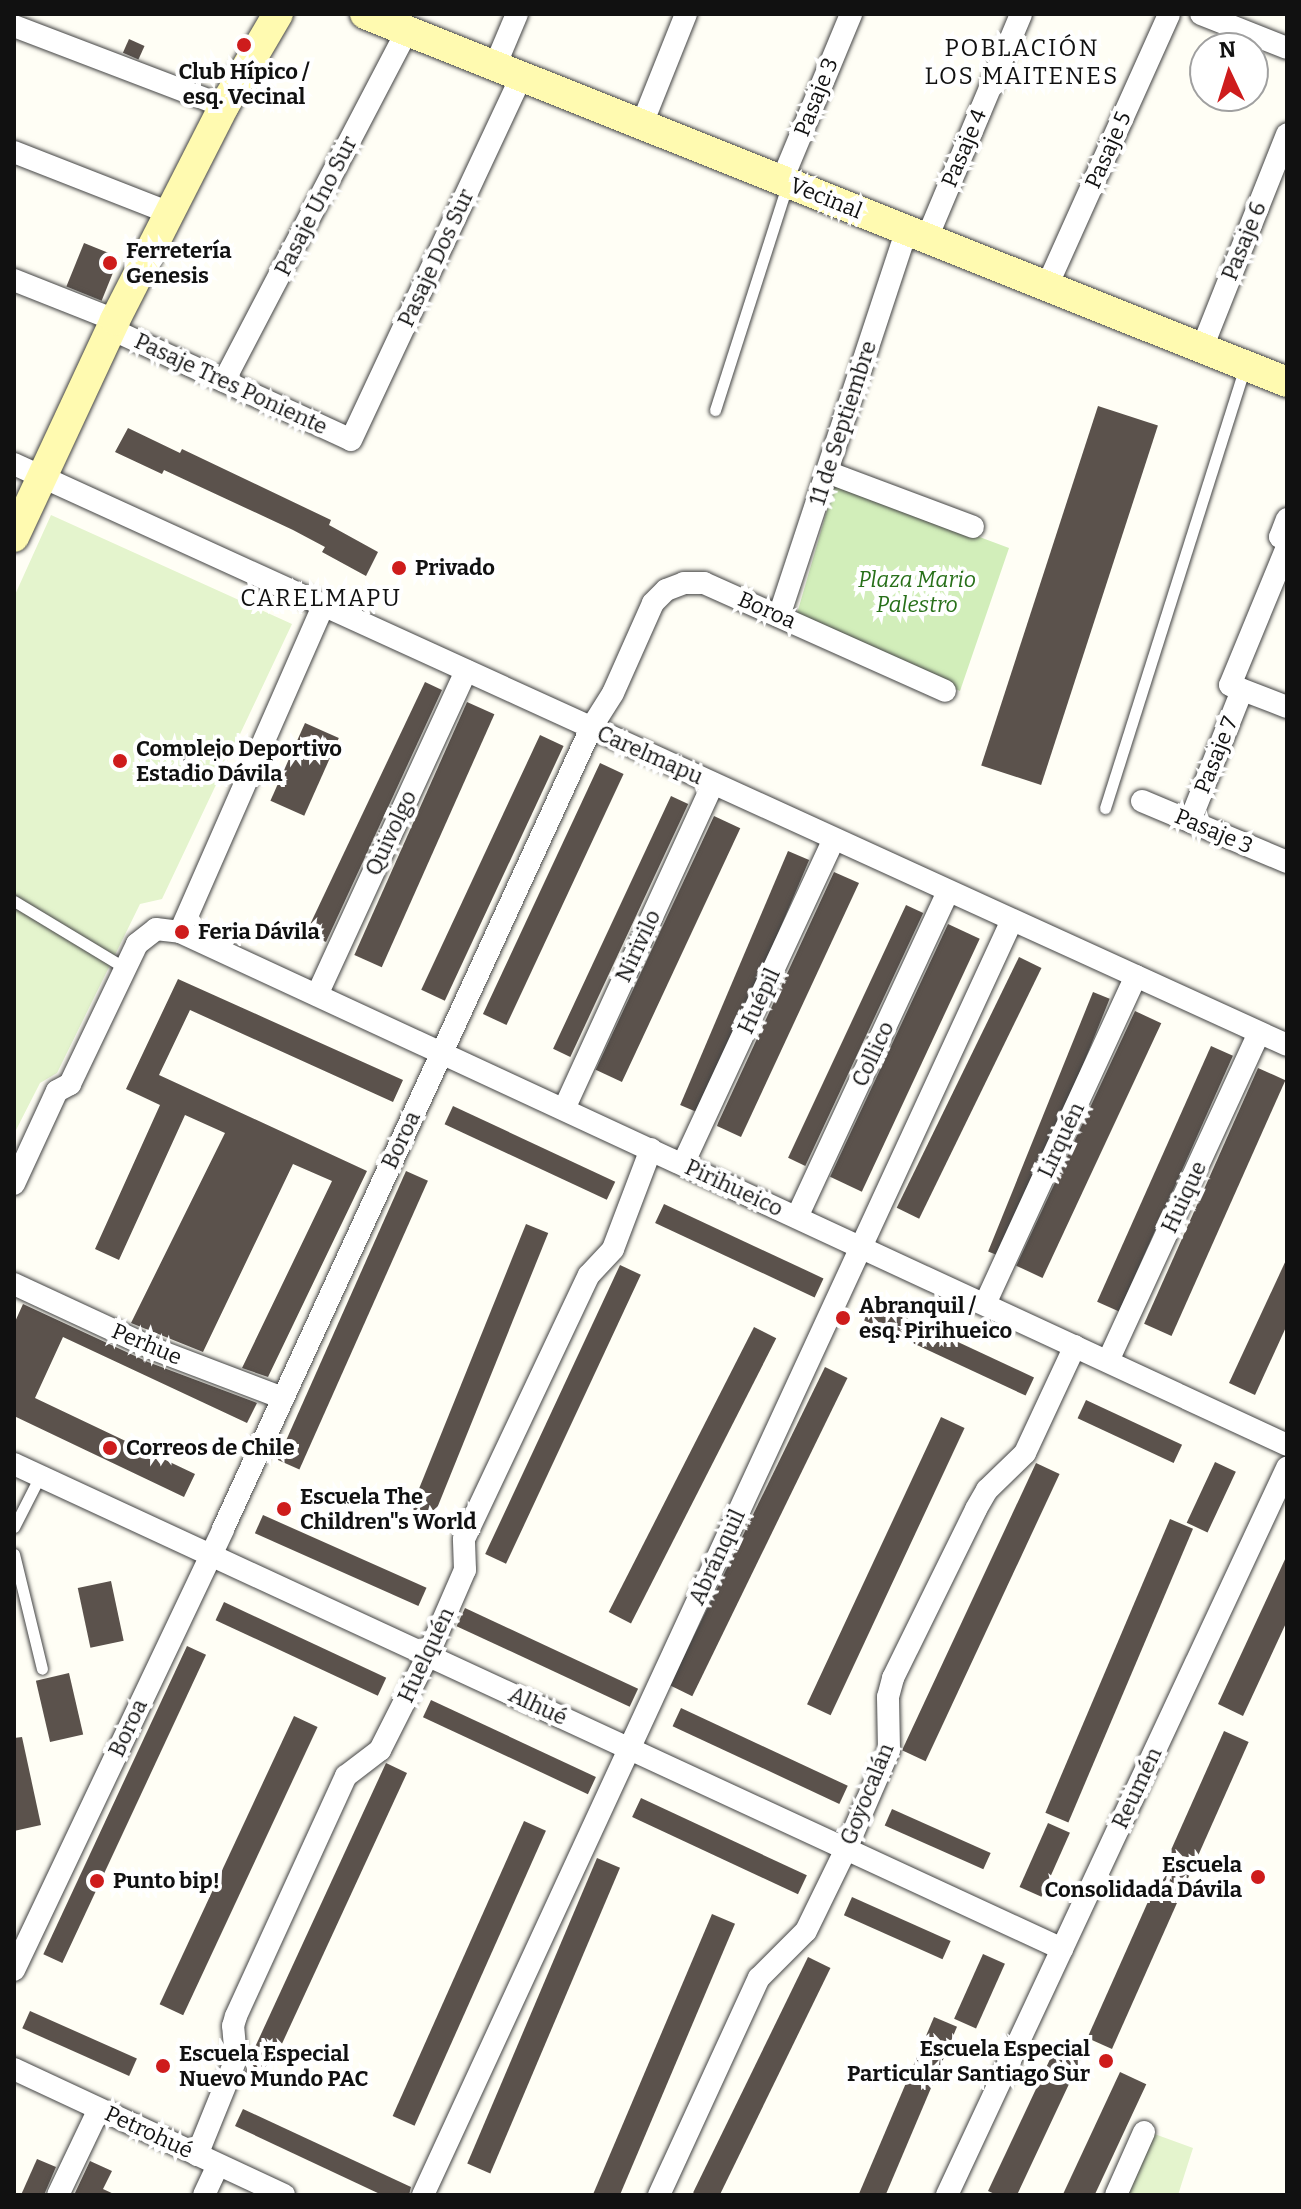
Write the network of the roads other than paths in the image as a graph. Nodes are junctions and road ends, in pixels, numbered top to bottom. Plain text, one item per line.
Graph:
1 (278, 14) edge
2 (365, 14) edge
3 (517, 14) edge
4 (686, 14) edge
5 (851, 14) edge
6 (1021, 14) edge
7 (1169, 14) edge
8 (1201, 14) edge
9 (14, 26) edge
10 (407, 31) junction
11 (1287, 48) edge
12 (508, 71) junction
13 (224, 106) junction
14 (642, 124) junction
15 (1287, 134) edge
16 (14, 152) edge
17 (785, 182) junction
18 (170, 213) junction
19 (917, 234) junction
20 (14, 280) edge
21 (1047, 286) junction
22 (113, 324) junction
23 (1202, 348) junction
24 (1245, 365) junction
25 (224, 381) junction
26 (1287, 382) edge
27 (715, 410) dead end
28 (351, 440) joint
29 (27, 470) edge
30 (827, 472) junction
31 (973, 527) dead end
32 (1285, 536) edge
33 (14, 537) edge
34 (323, 606) junction
35 (779, 616) junction
36 (466, 671) junction
37 (1236, 687) junction
38 (945, 691) dead end
39 (1287, 707) edge
40 (591, 728) junction
41 (713, 784) junction
42 (1142, 801) dead end
43 (1105, 808) dead end
44 (1190, 821) junction
45 (834, 839) junction
46 (1287, 862) edge
47 (948, 891) junction
48 (14, 901) edge
49 (1012, 920) junction
50 (180, 932) junction
51 (125, 968) junction
52 (1136, 976) junction
53 (317, 995) junction
54 (1259, 1033) junction
55 (1287, 1045) edge
56 (442, 1053) junction
57 (564, 1109) junction
58 (651, 1149) junction
59 (683, 1164) junction
60 (14, 1184) edge
61 (797, 1217) junction
62 (861, 1246) junction
63 (14, 1284) edge
64 (985, 1304) junction
65 (1075, 1346) junction
66 (1108, 1361) junction
67 (283, 1398) junction
68 (1287, 1445) edge
69 (14, 1464) edge
70 (1287, 1468) edge
71 (40, 1476) junction
72 (14, 1527) edge
73 (14, 1554) edge
74 (211, 1555) junction
75 (17, 1580) edge
76 (428, 1655) junction
77 (42, 1669) dead end
78 (629, 1748) junction
79 (846, 1849) junction
80 (1062, 1949) junction
81 (14, 1970) edge
82 (14, 2069) edge
83 (99, 2109) junction
84 (1144, 2132) dead end
85 (197, 2155) junction
86 (218, 2165) junction
87 (58, 2195) edge
88 (204, 2195) edge
89 (284, 2195) edge
90 (423, 2195) edge
91 (659, 2195) edge
92 (947, 2195) edge
93 (1116, 2195) edge

1 - 13 street
2 - 10 street, Vecinal
3 - 12 street, Pasaje Dos Sur
4 - 14 street
5 - 17 street, Pasaje 3
6 - 19 street, Pasaje 4
7 - 21 street, Pasaje 5
8 - 11 street
9 - 13 street
10 - 12 street, Vecinal
10 - 25 street, Pasaje Uno Sur
12 - 14 street, Vecinal
12 - 28 street, Pasaje Dos Sur
13 - 18 street
14 - 17 street, Vecinal
15 - 23 street, Pasaje 6
16 - 18 street
17 - 19 street, Vecinal
17 - 27 lane
18 - 22 street
19 - 21 street, Vecinal
19 - 30 street, 11 de Septiembre
20 - 22 street, Pasaje Tres Poniente
21 - 23 street, Vecinal
22 - 25 street, Pasaje Tres Poniente
22 - 29 street
23 - 24 street, Vecinal
24 - 26 street, Vecinal
24 - 43 lane
25 - 28 street, Pasaje Tres Poniente
29 - 33 street
29 - 34 street, Carelmapu
30 - 31 street
30 - 35 street, 11 de Septiembre
32 - 37 street, Pasaje 7
34 - 36 street, Carelmapu
34 - 50 street
35 - 38 street, Boroa
35 - 40 street, Boroa
36 - 40 street, Carelmapu
36 - 53 street, Quivolgo
37 - 39 street
37 - 44 street, Pasaje 7
40 - 41 street, Carelmapu
40 - 56 street, Boroa
41 - 45 street, Carelmapu
41 - 57 street, Nirivilo
42 - 44 street, Pasaje 3
44 - 46 street, Pasaje 3
45 - 47 street, Carelmapu
45 - 59 street, Huépil
47 - 49 street, Carelmapu
47 - 61 street, Collico
48 - 51 lane
49 - 52 street, Carelmapu
49 - 62 street, Abránquil
50 - 51 street
50 - 53 street, Pirihueico
51 - 60 street
52 - 54 street, Carelmapu
52 - 64 street, Lirquén
53 - 56 street, Pirihueico
54 - 55 street, Carelmapu
54 - 66 street, Huique
56 - 57 street, Pirihueico
56 - 67 street, Boroa
57 - 58 street, Pirihueico
58 - 59 street, Pirihueico
58 - 76 street, Huelquén
59 - 61 street, Pirihueico
61 - 62 street, Pirihueico
62 - 64 street, Pirihueico
62 - 78 street, Abránquil
63 - 67 street, Perhue
64 - 65 street, Pirihueico
65 - 66 street, Pirihueico
65 - 79 street, Goyocalán
66 - 68 street, Pirihueico
67 - 74 street, Boroa
69 - 71 street, Alhué
70 - 80 street, Reumén
71 - 72 lane
71 - 74 street, Alhué
73 - 75 lane
74 - 76 street, Alhué
74 - 81 street, Boroa
75 - 77 lane
76 - 78 street, Alhué
76 - 85 street, Huelquén
78 - 79 street, Alhué
78 - 90 street, Abránquil
79 - 80 street, Alhué
79 - 91 street, Goyocalán
80 - 92 street, Reumén
82 - 83 street, Petrohué
83 - 85 street, Petrohué
83 - 87 street
84 - 93 street
85 - 86 street, Petrohué
86 - 88 street
86 - 89 street, Petrohué

